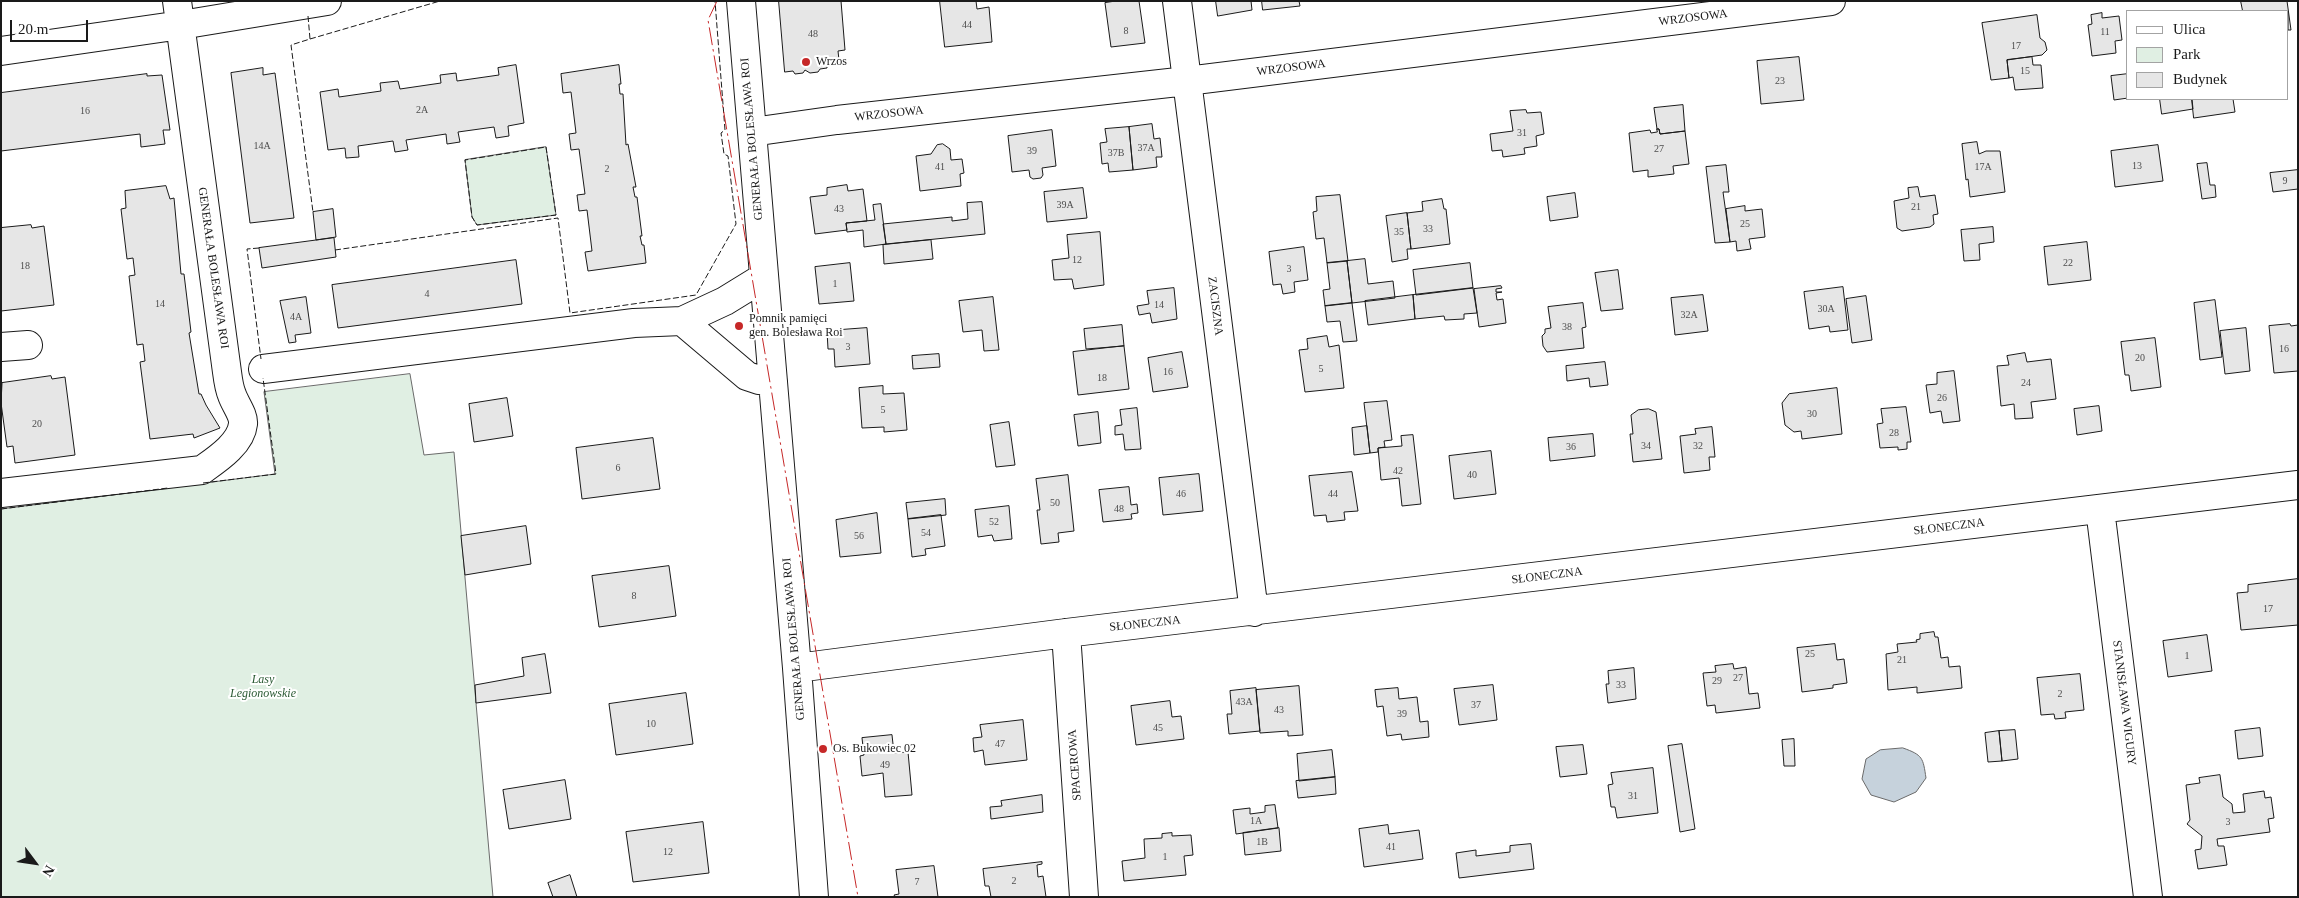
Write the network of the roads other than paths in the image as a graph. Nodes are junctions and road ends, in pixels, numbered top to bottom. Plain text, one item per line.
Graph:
1 (327, 1) edge
2 (740, 1) edge
3 (1177, 1) edge
4 (1831, 1) edge
5 (179, 13) edge
6 (1, 51) edge
7 (1187, 81) junction
8 (752, 132) junction
9 (764, 277) junction
10 (682, 321) junction
11 (28, 345) dead end
12 (1, 347) edge
13 (263, 370) dead end
14 (773, 381) junction
15 (2298, 485) edge
16 (1, 493) edge
17 (2100, 509) junction
18 (1254, 612) junction
19 (1066, 633) junction
20 (797, 668) junction
21 (814, 897) edge
22 (1084, 897) edge
23 (2148, 897) edge

1 - 5 street
2 - 8 street, GENERAŁA BOLESŁAWA ROI
3 - 7 street, ZACISZNA
4 - 7 street, WRZOSOWA
5 - 6 street
5 - 16 street, GENERAŁA BOLESŁAWA ROI
7 - 8 street, WRZOSOWA
7 - 18 street, ZACISZNA
8 - 9 street, GENERAŁA BOLESŁAWA ROI
9 - 10 street
9 - 14 street, GENERAŁA BOLESŁAWA ROI
10 - 13 street
10 - 14 street
11 - 12 street
14 - 20 street, GENERAŁA BOLESŁAWA ROI
15 - 17 street, SŁONECZNA
17 - 18 street, SŁONECZNA
17 - 23 street, STANISŁAWA WIGURY
18 - 19 street, SŁONECZNA
19 - 20 street, SŁONECZNA
19 - 22 street, SPACEROWA
20 - 21 street, GENERAŁA BOLESŁAWA ROI

